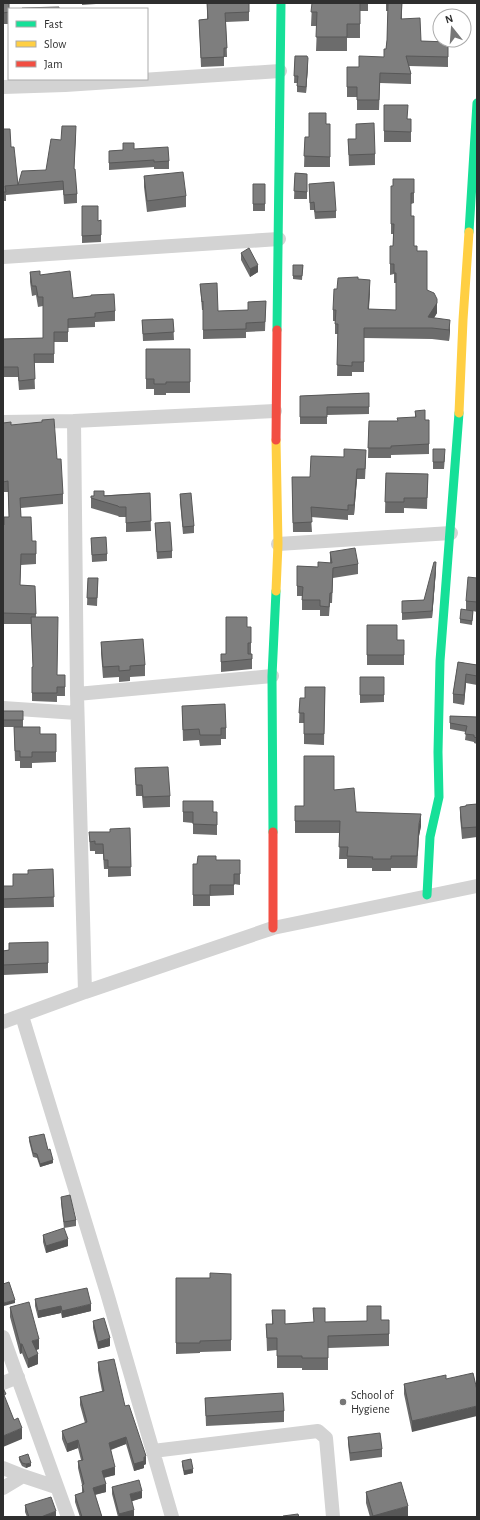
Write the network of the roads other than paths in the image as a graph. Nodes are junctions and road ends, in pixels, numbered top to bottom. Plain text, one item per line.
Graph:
1 (281, 3) edge
2 (280, 71) junction
3 (148, 79) edge
4 (137, 80) edge
5 (3, 87) edge
6 (477, 103) edge
7 (475, 153) edge
8 (279, 239) junction
9 (3, 257) edge
10 (275, 411) junction
11 (74, 421) junction
12 (3, 422) edge
13 (451, 533) junction
14 (278, 544) junction
15 (272, 676) junction
16 (77, 694) junction
17 (3, 708) edge
18 (77, 713) junction
19 (477, 886) edge
20 (427, 895) junction
21 (274, 928) junction
22 (85, 992) junction
23 (22, 1016) junction
24 (3, 1022) edge
25 (3, 1337) edge
26 (18, 1378) junction
27 (3, 1383) edge
28 (153, 1451) junction
29 (3, 1468) edge
30 (23, 1476) junction
31 (56, 1487) junction
32 (3, 1488) edge
33 (68, 1517) edge
34 (172, 1517) edge
35 (333, 1517) edge

1 - 2 street
2 - 3 street
2 - 8 street
4 - 5 street
6 - 7 street
7 - 13 street
8 - 9 street
8 - 10 street
10 - 11 street
10 - 14 street
11 - 12 street
11 - 16 street
13 - 14 street
13 - 20 street
14 - 15 street
15 - 16 street
15 - 21 street
16 - 18 street
17 - 18 street
18 - 22 street
19 - 20 street
20 - 21 street
21 - 22 street
22 - 23 street
23 - 24 street
23 - 28 street
25 - 26 street
26 - 27 street
26 - 31 street
28 - 34 street
28 - 35 street
29 - 30 street
30 - 31 street
30 - 32 street
31 - 33 street

